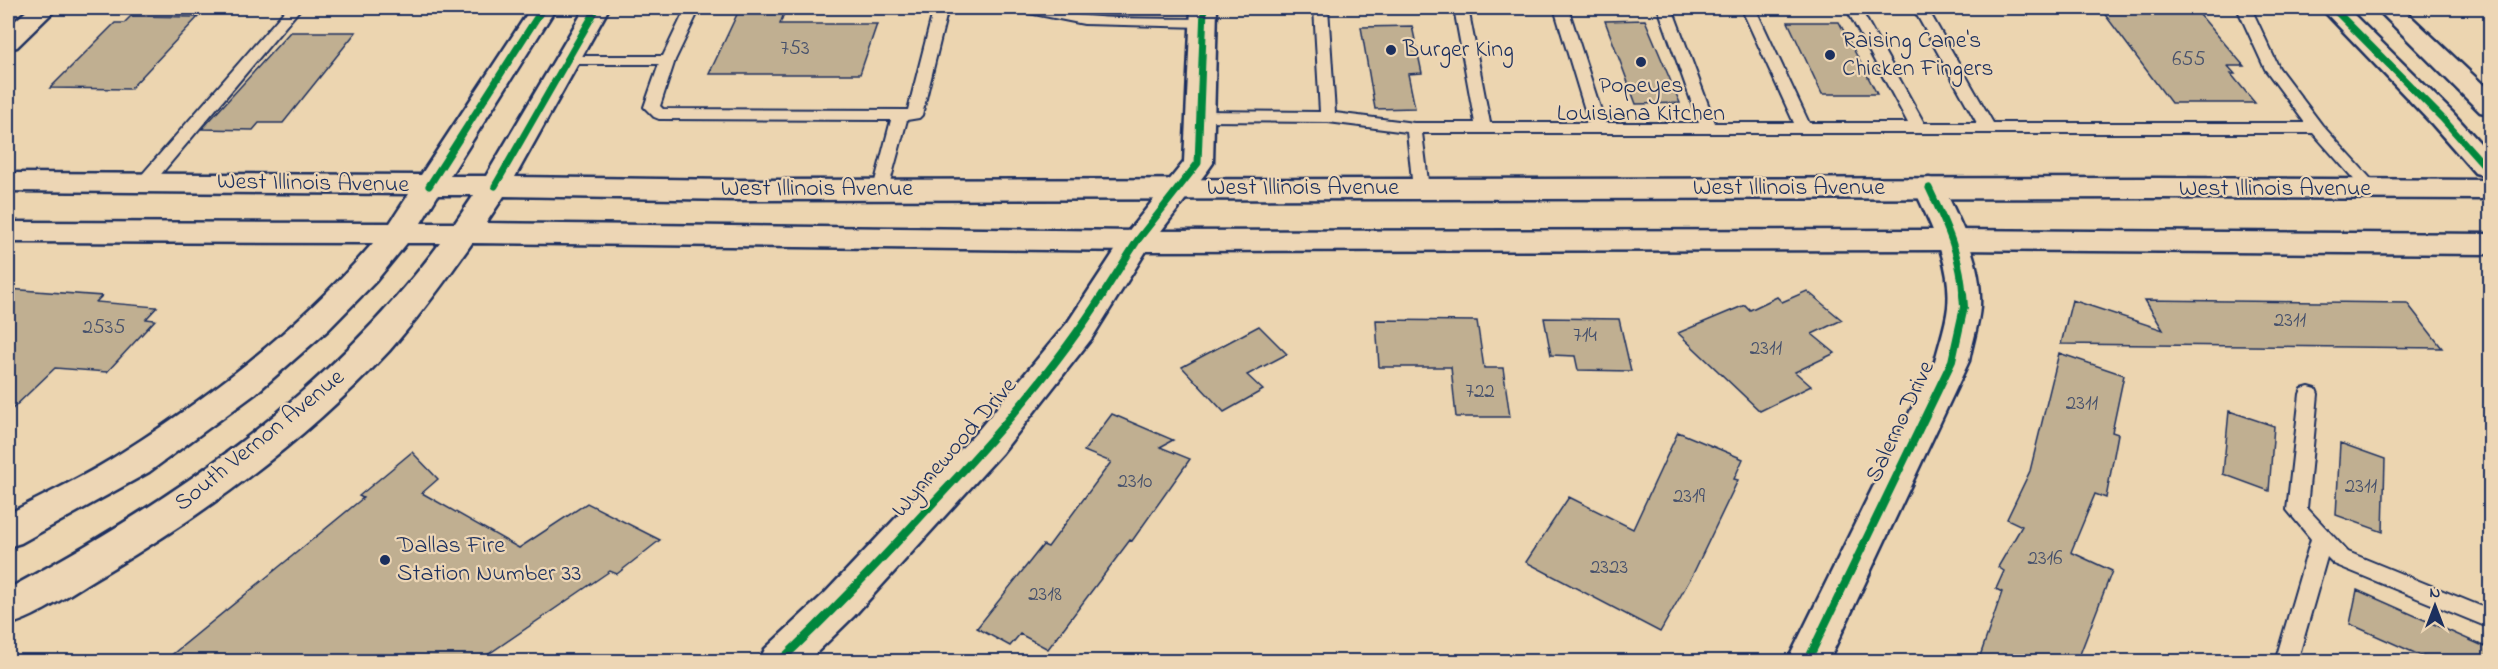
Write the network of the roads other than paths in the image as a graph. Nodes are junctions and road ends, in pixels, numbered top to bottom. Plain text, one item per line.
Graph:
1 (44, 8) edge
2 (294, 8) edge
3 (543, 8) edge
4 (597, 8) edge
5 (693, 8) edge
6 (941, 8) edge
7 (1024, 8) edge
8 (1321, 8) edge
9 (1461, 8) edge
10 (1561, 8) edge
11 (1665, 8) edge
12 (1853, 8) edge
13 (1920, 8) edge
14 (2244, 8) edge
15 (2333, 8) edge
16 (2388, 8) edge
17 (1751, 10) edge
18 (1204, 15) edge
19 (8, 41) edge
20 (566, 60) junction
21 (668, 60) junction
22 (2490, 106) edge
23 (900, 116) junction
24 (1201, 116) junction
25 (1328, 117) junction
26 (1483, 126) junction
27 (1598, 126) junction
28 (1708, 126) junction
29 (1803, 126) junction
30 (1917, 127) junction
31 (1987, 127) junction
32 (1414, 128) junction
33 (2317, 128) junction
34 (2490, 168) edge
35 (8, 182) edge
36 (145, 182) junction
37 (429, 186) junction
38 (495, 186) junction
39 (1178, 188) junction
40 (1929, 188) junction
41 (881, 189) junction
42 (1421, 189) junction
43 (2372, 189) junction
44 (2490, 190) edge
45 (8, 232) edge
46 (399, 233) junction
47 (464, 233) junction
48 (1953, 240) junction
49 (1137, 241) junction
50 (2490, 244) edge
51 (2309, 394) dead end
52 (8, 532) edge
53 (2322, 537) junction
54 (8, 608) edge
55 (2490, 619) edge
56 (779, 662) edge
57 (1807, 662) edge
58 (2286, 662) edge

1 - 19 main road
2 - 36 lane
3 - 37 main road
4 - 20 main road, South Vernon Avenue
5 - 21 lane
6 - 23 lane
7 - 18 lane
8 - 25 lane
9 - 26 lane
10 - 27 lane
11 - 28 lane
12 - 30 lane
13 - 31 lane
14 - 33 lane
15 - 34 main road
16 - 22 main road
17 - 29 lane
18 - 24 main road, Wynnewood Drive
20 - 21 lane
20 - 38 main road, South Vernon Avenue
21 - 23 lane
23 - 41 lane
24 - 25 lane
24 - 39 main road, Wynnewood Drive
25 - 32 lane
26 - 27 lane
26 - 32 lane
27 - 28 lane
28 - 29 lane
29 - 30 lane
30 - 31 lane
31 - 33 lane
32 - 42 lane
33 - 43 lane
35 - 36 main road, West Illinois Avenue
36 - 37 main road, West Illinois Avenue
37 - 38 main road, West Illinois Avenue
37 - 46 main road
38 - 41 main road, West Illinois Avenue
38 - 47 main road, South Vernon Avenue
39 - 41 main road, West Illinois Avenue
39 - 42 main road, West Illinois Avenue
39 - 49 main road, Wynnewood Drive
40 - 42 main road, West Illinois Avenue
40 - 43 main road, West Illinois Avenue
40 - 48 main road, Salerno Drive
43 - 44 main road, West Illinois Avenue
45 - 46 main road, West Illinois Avenue
46 - 47 main road, West Illinois Avenue
46 - 52 main road
47 - 49 main road, West Illinois Avenue
47 - 54 main road, South Vernon Avenue
48 - 49 main road, West Illinois Avenue
48 - 50 main road, West Illinois Avenue
48 - 57 main road, Salerno Drive
49 - 56 main road, Wynnewood Drive
51 - 53 lane
53 - 55 lane
53 - 58 lane

